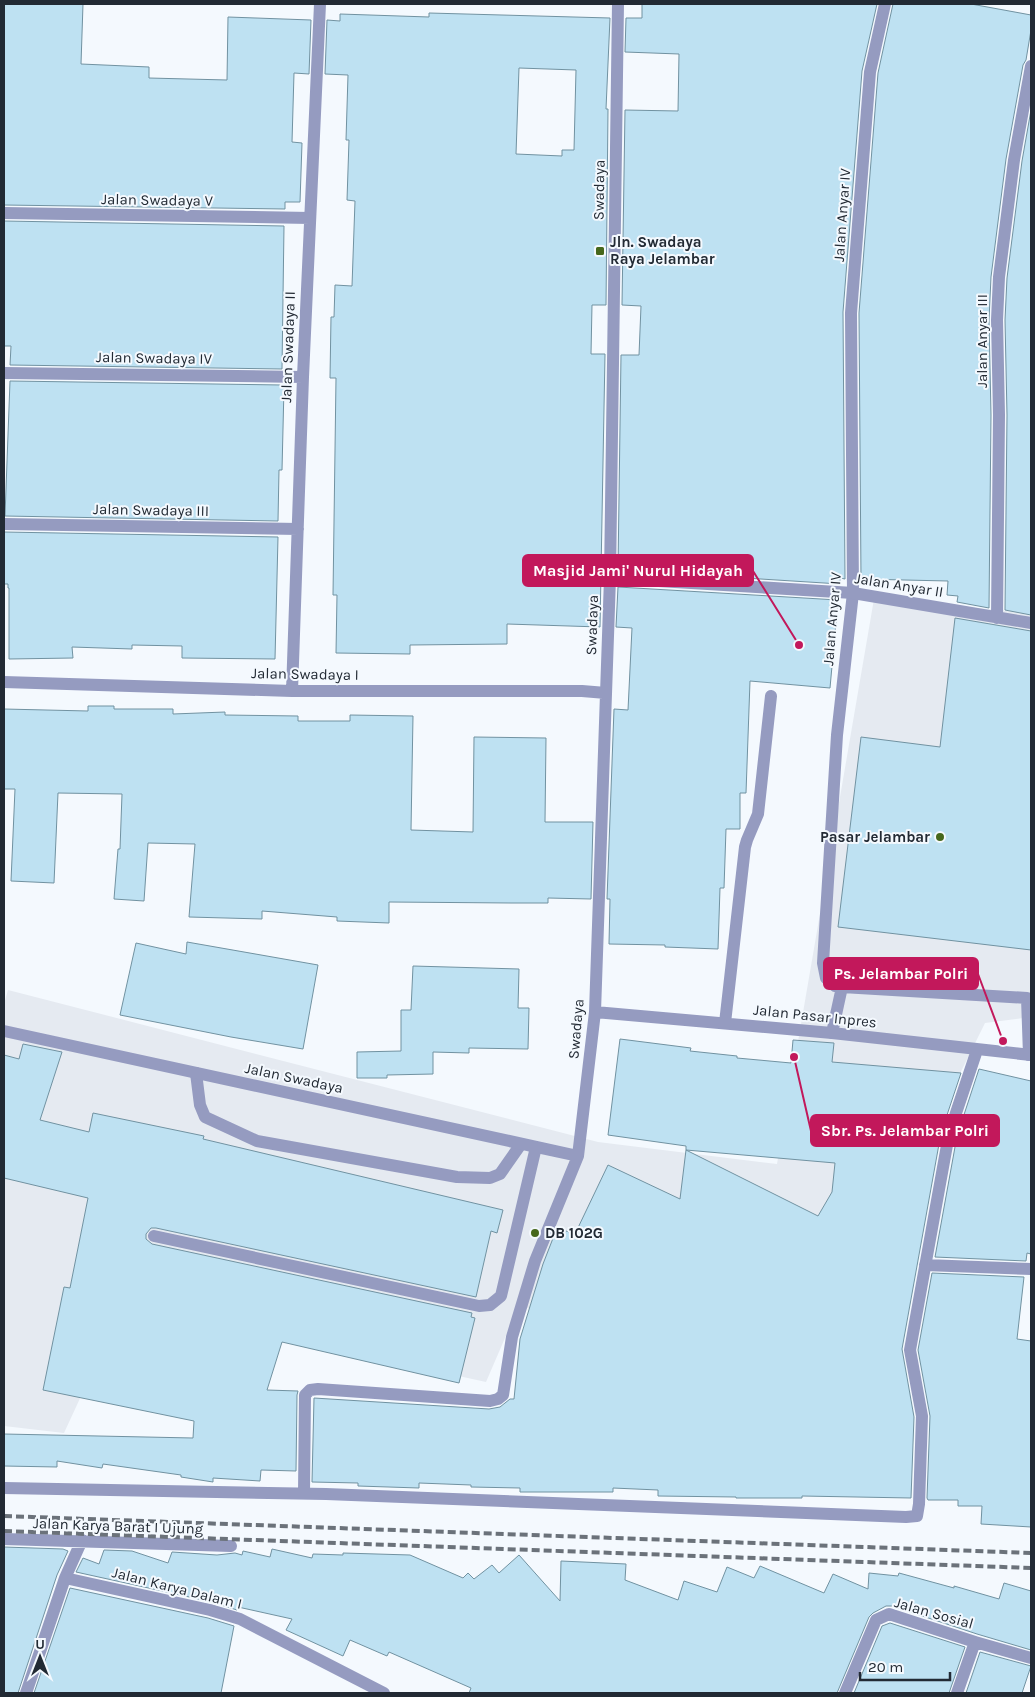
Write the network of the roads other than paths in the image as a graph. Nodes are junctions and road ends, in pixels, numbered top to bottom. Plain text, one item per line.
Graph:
1 (320, 4) edge
2 (618, 4) edge
3 (885, 4) edge
4 (1031, 66) edge
5 (4, 213) edge
6 (310, 218) junction
7 (4, 373) edge
8 (303, 376) junction
9 (4, 524) edge
10 (298, 529) junction
11 (610, 578) junction
12 (853, 594) junction
13 (997, 618) junction
14 (1031, 623) edge
15 (4, 682) edge
16 (292, 691) junction
17 (606, 693) junction
18 (771, 696) dead end
19 (842, 987) junction
20 (595, 1012) junction
21 (725, 1023) junction
22 (4, 1031) edge
23 (832, 1033) junction
24 (977, 1050) junction
25 (1030, 1055) edge
26 (196, 1073) junction
27 (521, 1144) junction
28 (536, 1147) junction
29 (578, 1156) junction
30 (154, 1236) dead end
31 (924, 1265) junction
32 (1031, 1269) edge
33 (4, 1488) edge
34 (304, 1494) junction
35 (4, 1539) edge
36 (82, 1540) junction
37 (231, 1546) dead end
38 (65, 1578) junction
39 (975, 1642) junction
40 (1031, 1658) edge
41 (26, 1693) edge
42 (384, 1693) edge
43 (845, 1693) edge
44 (957, 1693) edge

1 - 6 street, Jalan Swadaya II
2 - 11 street, Swadaya
3 - 12 street, Jalan Anyar IV
4 - 13 street, Jalan Anyar III
5 - 6 street, Jalan Swadaya V
6 - 8 street, Jalan Swadaya II
7 - 8 street, Jalan Swadaya IV
8 - 10 street, Jalan Swadaya II
9 - 10 street, Jalan Swadaya III
10 - 16 street, Jalan Swadaya II
11 - 12 street, Jalan Anyar II
11 - 17 street, Swadaya
12 - 13 street, Jalan Anyar II
12 - 19 street, Jalan Anyar IV
13 - 14 street, Jalan Anyar II
15 - 16 street, Jalan Swadaya I
16 - 17 street, Jalan Swadaya I
17 - 20 street, Swadaya
18 - 21 street
19 - 23 street
19 - 25 street
20 - 21 street, Jalan Pasar Inpres
20 - 29 street, Swadaya
21 - 23 street, Jalan Pasar Inpres
22 - 26 street, Jalan Swadaya
23 - 24 street, Jalan Pasar Inpres
24 - 25 street, Jalan Pasar Inpres
24 - 31 street
26 - 27 street, Jalan Swadaya
26 - 27 street
27 - 28 street, Jalan Swadaya
28 - 29 street, Jalan Swadaya
28 - 30 street
29 - 34 street, Swadaya
31 - 32 street
31 - 34 street
33 - 34 street
35 - 36 street, Jalan Karya Barat I Ujung
36 - 37 street, Jalan Karya Barat I Ujung
36 - 38 street
38 - 41 street
38 - 42 street, Jalan Karya Dalam I
39 - 40 street, Jalan Sosial
39 - 43 street, Jalan Sosial
39 - 44 street

